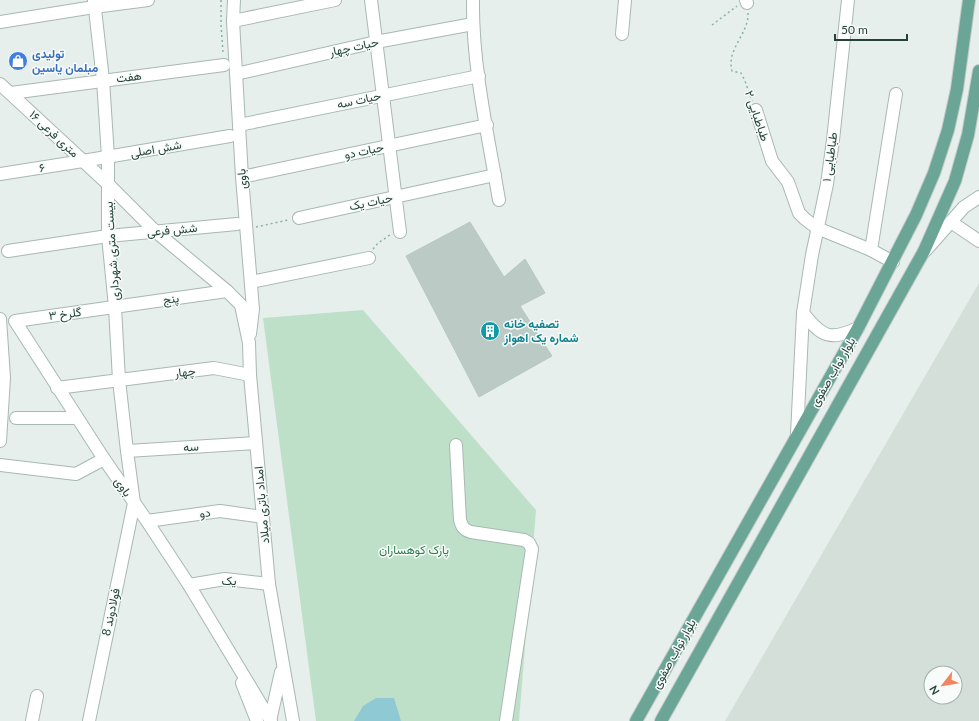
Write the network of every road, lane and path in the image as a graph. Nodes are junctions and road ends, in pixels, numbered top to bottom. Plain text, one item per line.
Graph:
1 (148, 0) edge
2 (234, 0) edge
3 (335, 0) edge
4 (371, 0) edge
5 (473, 0) edge
6 (625, 0) edge
7 (848, 0) edge
8 (969, 0) edge
9 (747, 1) edge
10 (94, 3) edge
11 (233, 21) junction
12 (0, 22) edge
13 (473, 24) junction
14 (712, 25) dead end
15 (622, 34) dead end
16 (376, 42) junction
17 (224, 65) dead end
18 (979, 71) edge
19 (236, 74) junction
20 (479, 76) junction
21 (103, 80) junction
22 (0, 84) edge
23 (11, 93) junction
24 (896, 94) dead end
25 (383, 95) junction
26 (977, 102) edge
27 (756, 110) joint
28 (239, 125) junction
29 (487, 125) junction
30 (230, 136) dead end
31 (389, 146) junction
32 (108, 157) junction
33 (83, 161) junction
34 (0, 174) edge
35 (495, 175) junction
36 (242, 176) junction
37 (108, 184) junction
38 (396, 196) junction
39 (979, 197) edge
40 (499, 200) dead end
41 (299, 218) joint
42 (951, 222) junction
43 (242, 227) junction
44 (818, 228) junction
45 (155, 231) junction
46 (400, 232) joint
47 (108, 236) junction
48 (979, 241) edge
49 (871, 250) junction
50 (8, 251) dead end
51 (924, 251) junction
52 (369, 258) joint
53 (893, 262) junction
54 (251, 282) junction
55 (228, 291) junction
56 (115, 307) junction
57 (803, 314) junction
58 (0, 319) edge
59 (15, 321) joint
60 (858, 328) junction
61 (249, 343) junction
62 (250, 375) junction
63 (119, 380) junction
64 (57, 388) junction
65 (16, 418) dead end
66 (77, 418) junction
67 (797, 434) junction
68 (0, 441) edge
69 (256, 444) junction
70 (456, 445) dead end
71 (127, 451) junction
72 (104, 459) junction
73 (0, 465) edge
74 (134, 503) junction
75 (263, 517) junction
76 (147, 521) junction
77 (269, 584) junction
78 (189, 585) junction
79 (231, 652) junction
80 (283, 667) junction
81 (37, 696) dead end
82 (32, 721) edge
83 (89, 721) edge
84 (257, 721) edge
85 (270, 721) edge
86 (293, 721) edge
87 (506, 721) edge
88 (636, 721) edge
89 (661, 721) edge

1 - 10 street
2 - 11 street, باوی
3 - 11 street
4 - 16 street
5 - 13 street
6 - 15 street
7 - 44 street, طباطبایی ۱
8 - 53 main road, بلوار نواب صفوی
9 - 14 path
9 - 27 path, طباطبایی ۲
10 - 12 street
10 - 21 street, بیست متری شهرداری
11 - 19 street, باوی
13 - 16 street, حیات چهار
13 - 20 street
16 - 19 street, حیات چهار
16 - 25 street
17 - 21 street, هفت
18 - 26 main road, بلوار نواب صفوی
19 - 28 street, باوی
20 - 25 street, حیات سه
20 - 29 street
21 - 23 street, هفت
21 - 32 street, بیست متری شهرداری
22 - 23 street, ۱۶ متری فرعی
23 - 33 street, ۱۶ متری فرعی
24 - 49 street
25 - 28 street, حیات سه
25 - 31 street
26 - 51 main road, بلوار نواب صفوی
27 - 44 street, طباطبایی ۲
28 - 36 street, باوی
29 - 31 street, حیات دو
29 - 35 street
30 - 32 street, شش اصلی
31 - 36 street, حیات دو
31 - 38 street
32 - 33 street, شش اصلی
32 - 37 street, بیست متری شهرداری
33 - 34 street, ۶
33 - 37 street, ۱۶ متری فرعی
35 - 38 street, حیات یک
35 - 40 street
36 - 43 street, باوی
37 - 45 street, ۱۶ متری فرعی
37 - 47 street, بیست متری شهرداری
38 - 41 street, حیات یک
38 - 46 street
39 - 42 street
41 - 43 path
42 - 48 street
42 - 51 street
43 - 45 street, شش فرعی
43 - 54 street, باوی
44 - 49 street, طباطبایی ۲
44 - 57 street, طباطبایی ۱
45 - 47 street, شش فرعی
45 - 55 street, ۱۶ متری فرعی
46 - 52 path
47 - 50 street, شش فرعی
47 - 56 street, بیست متری شهرداری
49 - 53 street, طباطبایی ۲
51 - 89 main road, بلوار نواب صفوی
52 - 54 street
53 - 60 main road, بلوار نواب صفوی
54 - 61 street, باوی
55 - 56 street, پنج
55 - 61 street, ۱۶ متری فرعی
56 - 59 street, گلرخ ۳
56 - 63 street, بیست متری شهرداری
57 - 60 street
57 - 67 street, طباطبایی ۱
58 - 68 street
59 - 64 street, باوی
60 - 67 main road, بلوار نواب صفوی
61 - 62 street, امداد باتری میلاد
62 - 63 street, چهار
62 - 69 street, امداد باتری میلاد
63 - 64 street, چهار
63 - 71 street, بیست متری شهرداری
64 - 66 street, باوی
65 - 66 street
66 - 72 street, باوی
67 - 88 main road, بلوار نواب صفوی
69 - 71 street, سه
69 - 75 street, امداد باتری میلاد
70 - 87 street
71 - 74 street, بیست متری شهرداری
72 - 73 street
72 - 74 street, باوی
74 - 76 street, باوی
74 - 83 street, فولادوند 8
75 - 76 street, دو
75 - 77 street, امداد باتری میلاد
76 - 78 street, باوی
77 - 78 street, یک
77 - 80 street, امداد باتری میلاد
78 - 79 street, باوی
79 - 84 street, باوی
79 - 85 street, باوی
80 - 85 street, امداد باتری میلاد
80 - 86 street, امداد باتری میلاد
81 - 82 street

